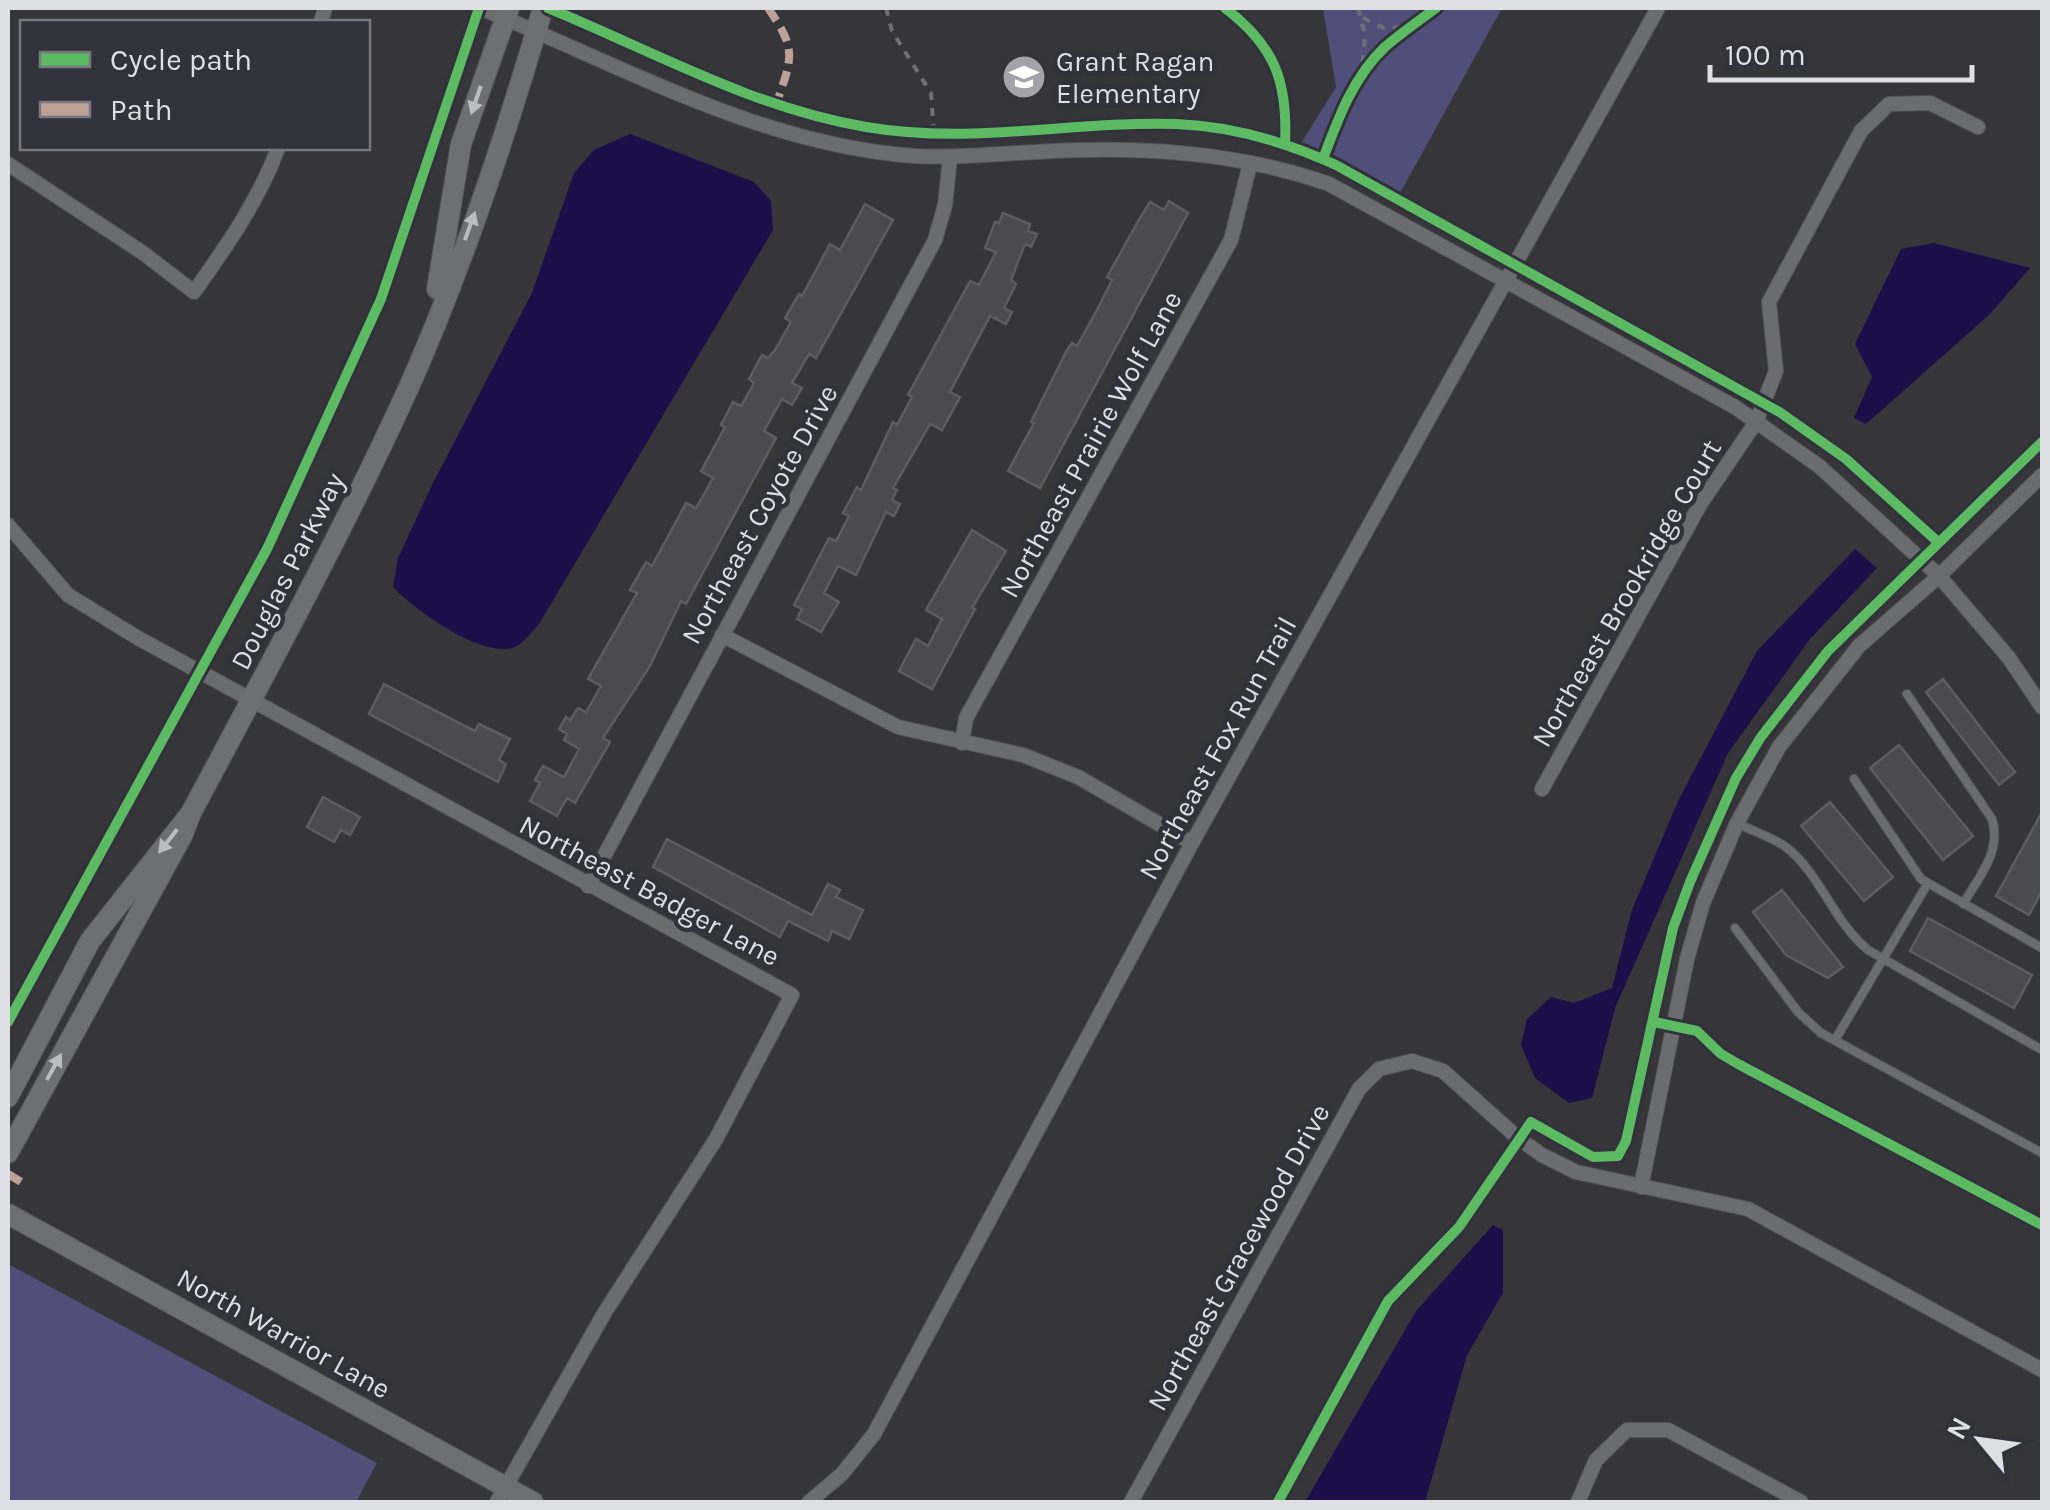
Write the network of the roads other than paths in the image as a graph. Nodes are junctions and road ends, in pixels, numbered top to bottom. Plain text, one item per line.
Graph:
1 (480, 8) edge
2 (543, 8) edge
3 (1658, 8) edge
4 (507, 13) edge
5 (536, 31) junction
6 (1978, 127) dead end
7 (277, 150) edge
8 (950, 158) junction
9 (8, 164) edge
10 (1250, 164) junction
11 (1506, 280) junction
12 (424, 350) junction
13 (1756, 422) junction
14 (2042, 475) edge
15 (8, 526) edge
16 (1938, 576) junction
17 (722, 635) junction
18 (1907, 694) dead end
19 (250, 700) junction
20 (2042, 708) edge
21 (962, 743) junction
22 (1854, 779) dead end
23 (1542, 789) dead end
24 (191, 812) junction
25 (1736, 823) junction
26 (1192, 843) junction
27 (1928, 883) junction
28 (588, 886) junction
29 (1963, 904) junction
30 (1735, 928) dead end
31 (2042, 948) edge
32 (1883, 960) junction
33 (1835, 1040) junction
34 (2042, 1050) edge
35 (8, 1097) edge
36 (8, 1152) edge
37 (2042, 1153) edge
38 (1642, 1187) junction
39 (8, 1214) edge
40 (2042, 1370) edge
41 (501, 1495) edge
42 (533, 1502) edge
43 (809, 1502) edge
44 (1131, 1502) edge
45 (1578, 1502) edge
46 (1801, 1502) edge

1 - 4 street
2 - 5 street, Douglas Parkway
3 - 11 street, Northeast Fox Run Trail
4 - 5 street
4 -> 12 street, Douglas Parkway
5 - 8 street
12 -> 5 street, Douglas Parkway
6 - 13 street, Northeast Brookridge Court
7 - 9 street
8 - 10 street
8 - 17 street, Northeast Coyote Drive
10 - 11 street
10 - 21 street, Northeast Prairie Wolf Lane
11 - 13 street
11 - 26 street, Northeast Fox Run Trail
12 - 19 street, Douglas Parkway
13 - 16 street
13 - 23 street, Northeast Brookridge Court
14 - 16 street
15 - 19 street, Northeast Badger Lane
16 - 20 street
16 - 25 street
17 - 21 street
17 - 28 street, Northeast Coyote Drive
18 - 29 lane
19 - 24 street, Douglas Parkway
19 - 28 street, Northeast Badger Lane
21 - 26 street
22 - 27 lane
24 -> 35 street, Douglas Parkway
36 -> 24 street, Douglas Parkway
25 - 32 lane
25 - 38 street
26 - 43 street, Northeast Fox Run Trail
27 - 29 lane
27 - 32 lane
28 - 41 street, Northeast Badger Lane
29 - 31 lane
30 - 33 lane
32 - 33 lane
32 - 34 lane
33 - 37 lane
38 - 40 street
38 - 44 street, Northeast Gracewood Drive
39 - 41 street, North Warrior Lane
41 - 42 street, North Warrior Lane
45 - 46 street

